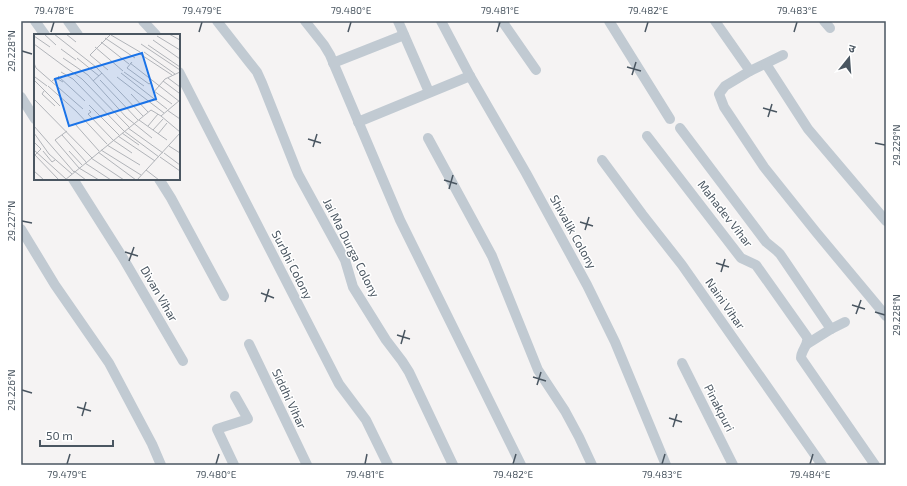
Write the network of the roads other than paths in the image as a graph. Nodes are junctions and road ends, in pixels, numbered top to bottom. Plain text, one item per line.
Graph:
1 (35, 21) edge
2 (68, 21) edge
3 (143, 21) edge
4 (217, 21) edge
5 (398, 21) edge
6 (441, 21) edge
7 (502, 21) edge
8 (609, 21) edge
9 (715, 21) edge
10 (310, 22) edge
11 (44, 34) edge
12 (77, 34) edge
13 (155, 34) edge
14 (404, 35) junction
15 (783, 55) dead end
16 (333, 63) junction
17 (766, 64) junction
18 (536, 70) dead end
19 (750, 71) junction
20 (470, 76) junction
21 (180, 77) edge
22 (182, 87) edge
23 (429, 92) junction
24 (21, 96) edge
25 (34, 117) edge
26 (670, 119) dead end
27 (358, 122) junction
28 (680, 128) dead end
29 (648, 136) dead end
30 (428, 138) dead end
31 (602, 160) dead end
32 (74, 180) edge
33 (160, 180) edge
34 (886, 221) edge
35 (21, 229) edge
36 (224, 296) dead end
37 (886, 316) edge
38 (845, 322) dead end
39 (831, 329) junction
40 (249, 344) dead end
41 (807, 344) junction
42 (183, 361) dead end
43 (682, 363) dead end
44 (234, 396) dead end
45 (161, 465) edge
46 (234, 465) edge
47 (307, 465) edge
48 (388, 465) edge
49 (453, 465) edge
50 (521, 465) edge
51 (592, 465) edge
52 (666, 465) edge
53 (733, 465) edge
54 (822, 465) edge
55 (875, 465) edge

1 - 11 street
2 - 12 street
3 - 13 street
4 - 49 street, Jai Ma Durga Colony
5 - 14 street
6 - 20 street, Shivalik Colony
7 - 18 street
8 - 26 street
9 - 19 street
10 - 16 street
14 - 16 street
14 - 23 street
15 - 17 street
16 - 27 street
17 - 19 street
17 - 34 street
19 - 37 street
20 - 23 street
20 - 52 street, Shivalik Colony
21 - 22 street, Surbhi Colony
22 - 48 street, Surbhi Colony
23 - 27 street
24 - 25 street
27 - 50 street
28 - 39 street
29 - 41 street, Mahadev Vihar
30 - 51 street
31 - 54 street, Naini Vihar
32 - 42 street, Divan Vihar
33 - 36 street
35 - 45 street
38 - 39 street
39 - 41 street
40 - 47 street, Siddhi Vihar
41 - 55 street
43 - 53 street, Pinakpuri
44 - 46 street

